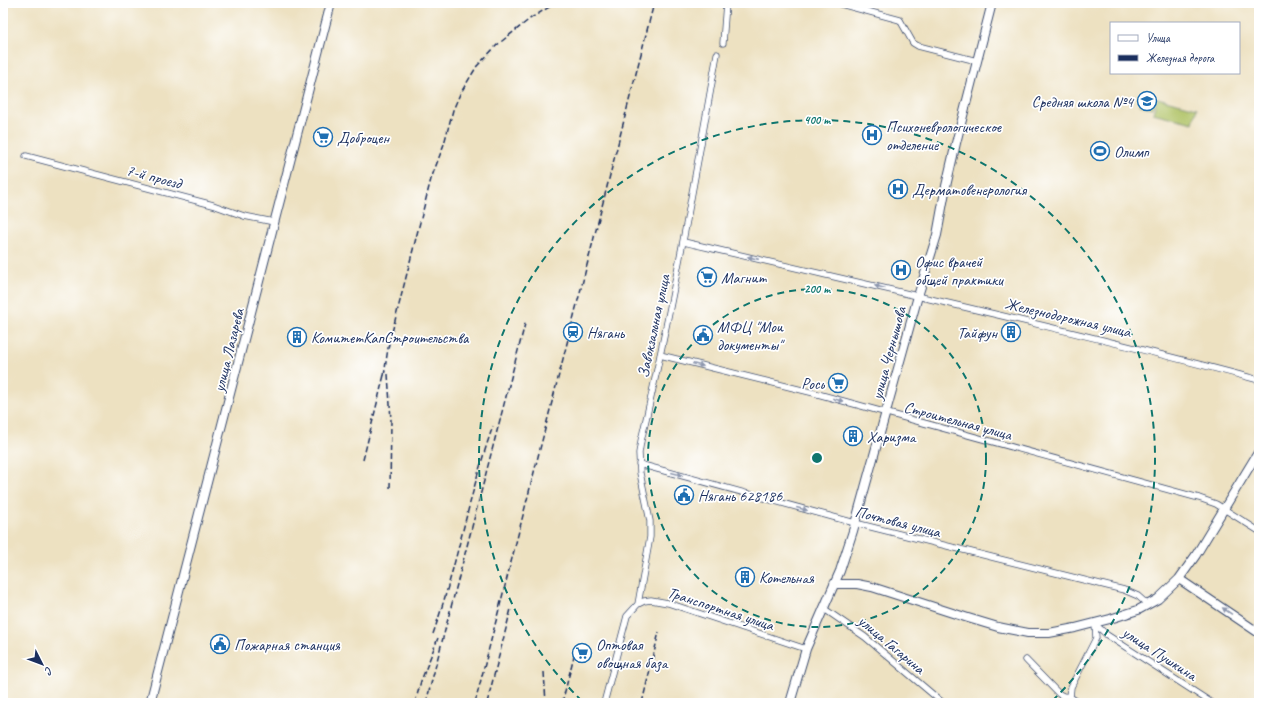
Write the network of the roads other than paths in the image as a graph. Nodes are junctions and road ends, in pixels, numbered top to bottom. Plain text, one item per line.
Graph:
1 (331, 3) edge
2 (726, 3) edge
3 (837, 3) edge
4 (992, 3) edge
5 (723, 44) dead end
6 (717, 54) dead end
7 (977, 61) junction
8 (26, 156) dead end
9 (274, 222) junction
10 (684, 242) junction
11 (918, 296) junction
12 (660, 356) junction
13 (1259, 380) edge
14 (886, 414) junction
15 (1259, 452) edge
16 (639, 464) junction
17 (1224, 508) junction
18 (855, 523) junction
19 (1259, 531) edge
20 (1179, 579) junction
21 (834, 584) junction
22 (638, 604) junction
23 (1148, 606) junction
24 (824, 608) junction
25 (1095, 624) junction
26 (1259, 633) edge
27 (806, 649) junction
28 (1026, 660) dead end
29 (1070, 697) junction
30 (150, 703) edge
31 (604, 703) edge
32 (790, 703) edge
33 (942, 703) edge
34 (1079, 703) edge
35 (1212, 703) edge

1 - 9 main road, улица Лазарева
2 - 5 street
3 - 7 street
4 - 7 main road, улица Чернышова
6 - 10 street, Завокзальная улица
7 - 11 main road, улица Чернышова
8 - 9 street, 7-й проезд
9 - 30 main road, улица Лазарева
11 -> 10 street, Железнодорожная улица
10 - 12 street, Завокзальная улица
11 - 13 street, Железнодорожная улица
11 - 14 main road, улица Чернышова
12 -> 14 street, Строительная улица
12 - 16 street, Завокзальная улица
14 - 17 street, Строительная улица
14 - 18 main road, улица Чернышова
15 - 17 main road
16 -> 18 street, Почтовая улица
16 - 22 street, Завокзальная улица
17 - 19 street, Строительная улица
17 - 20 main road
18 - 21 main road, улица Чернышова
18 - 23 street, Почтовая улица
20 - 23 main road
26 -> 20 main road
21 - 24 main road, улица Чернышова
21 - 25 main road
22 - 27 street, Транспортная улица
22 - 31 street
23 - 25 main road
24 - 27 main road, улица Чернышова
24 - 33 street, улица Гагарина
25 - 29 street
25 - 35 street, улица Пушкина
27 - 32 main road, улица Чернышова
28 - 29 street
29 - 34 street

